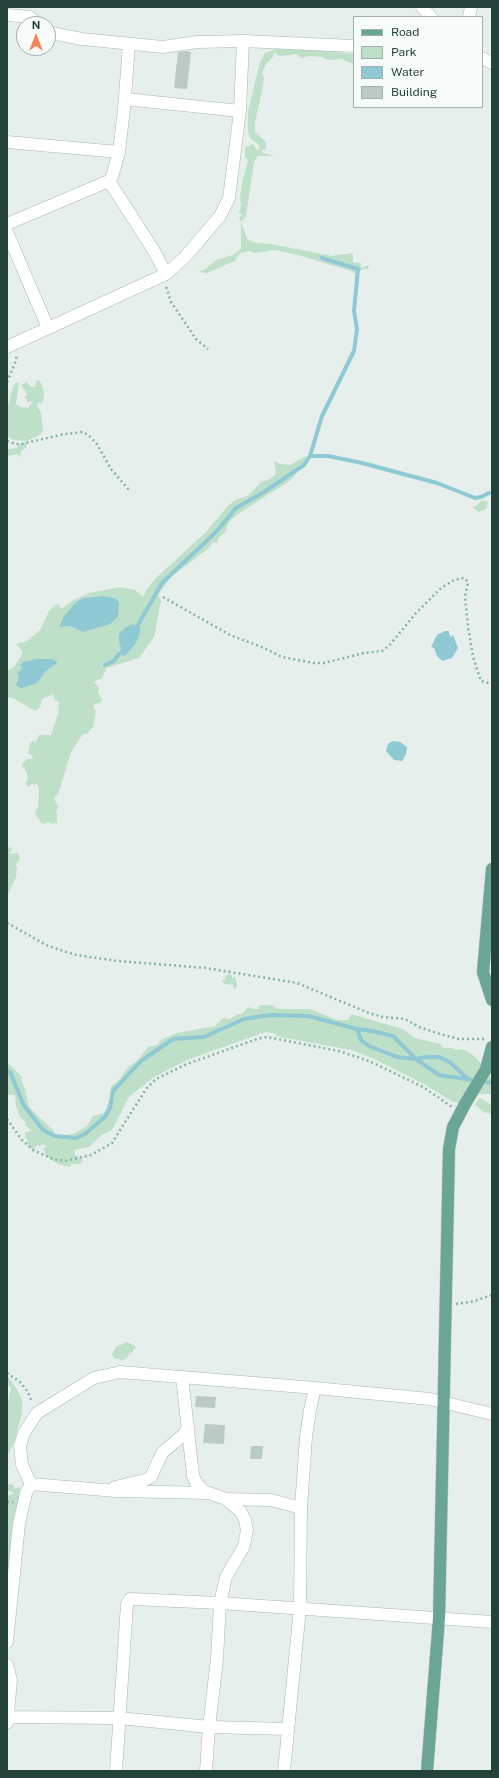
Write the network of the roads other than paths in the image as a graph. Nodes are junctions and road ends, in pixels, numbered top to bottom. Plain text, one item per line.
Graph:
1 (422, 7) edge
2 (7, 15) edge
3 (33, 16) edge
4 (430, 16) edge
5 (56, 34) edge
6 (243, 41) junction
7 (129, 44) junction
8 (353, 46) edge
9 (483, 58) edge
10 (492, 63) edge
11 (125, 99) junction
12 (240, 111) junction
13 (7, 142) edge
14 (119, 152) junction
15 (109, 181) junction
16 (7, 224) edge
17 (7, 232) edge
18 (164, 274) junction
19 (48, 328) junction
20 (12, 345) edge
21 (492, 869) edge
22 (492, 1000) edge
23 (492, 1046) edge
24 (182, 1377) junction
25 (315, 1388) junction
26 (444, 1404) junction
27 (492, 1414) edge
28 (188, 1427) junction
29 (31, 1484) junction
30 (104, 1490) junction
31 (206, 1493) junction
32 (226, 1499) junction
33 (301, 1508) junction
34 (220, 1603) junction
35 (300, 1608) junction
36 (439, 1618) junction
37 (492, 1622) edge
38 (7, 1642) edge
39 (7, 1665) edge
40 (119, 1718) junction
41 (8, 1720) edge
42 (209, 1727) junction
43 (288, 1729) junction
44 (116, 1771) edge
45 (206, 1771) edge
46 (284, 1771) edge
47 (427, 1771) edge

1 - 4 street
2 - 3 street
5 - 7 street
6 - 7 street
6 - 8 street
6 - 12 street
7 - 11 street
9 - 10 street
11 - 12 street
11 - 14 street
12 - 18 street
13 - 14 street
14 - 15 street
15 - 16 street
15 - 18 street
17 - 19 street
18 - 19 street
19 - 20 street
21 - 22 main road
23 - 26 main road
24 - 25 street
24 - 28 street
24 - 29 street
25 - 26 street
25 - 33 street
26 - 27 street
26 - 36 main road
28 - 30 street
28 - 31 street
29 - 30 street
29 - 38 street
30 - 31 street
31 - 32 street
32 - 33 street
32 - 34 street
33 - 35 street
34 - 35 street
34 - 40 street
34 - 42 street
35 - 36 street
35 - 43 street
36 - 37 street
36 - 47 main road
39 - 41 street
40 - 41 street
40 - 42 street
40 - 44 street
42 - 43 street
42 - 45 street
43 - 46 street

